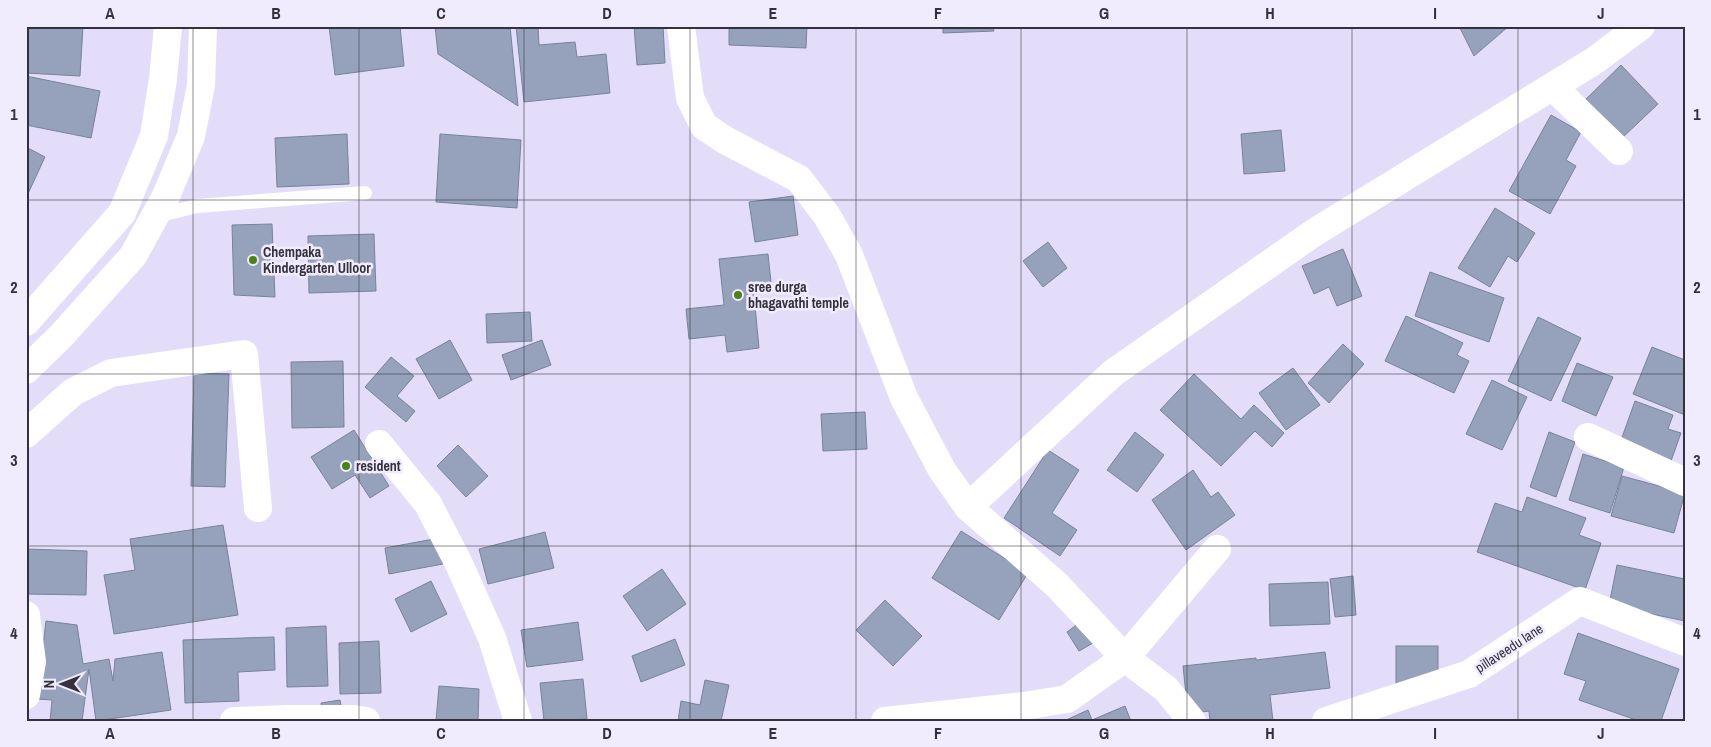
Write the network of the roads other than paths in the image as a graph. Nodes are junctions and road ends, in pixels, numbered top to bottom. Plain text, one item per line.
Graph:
1 (168, 26) edge
2 (203, 26) edge
3 (681, 26) edge
4 (1641, 26) edge
5 (1553, 87) junction
6 (1619, 151) dead end
7 (365, 193) dead end
8 (156, 216) junction
9 (26, 322) edge
10 (26, 370) edge
11 (26, 434) edge
12 (1588, 437) dead end
13 (380, 444) dead end
14 (1685, 482) edge
15 (968, 507) junction
16 (258, 508) dead end
17 (1217, 548) dead end
18 (26, 615) edge
19 (1685, 642) edge
20 (1125, 658) junction
21 (26, 695) edge
22 (234, 721) edge
23 (366, 721) edge
24 (518, 721) edge
25 (885, 721) edge
26 (1192, 721) edge
27 (1326, 721) edge

1 - 9 street
2 - 8 street
3 - 15 street
4 - 5 street
5 - 6 street
5 - 15 street
7 - 8 lane
8 - 10 street
11 - 16 street
12 - 14 street
13 - 24 street
15 - 20 street
17 - 20 street
18 - 21 street
19 - 27 street, pillaveedu lane
20 - 25 street
20 - 26 street
22 - 23 street

